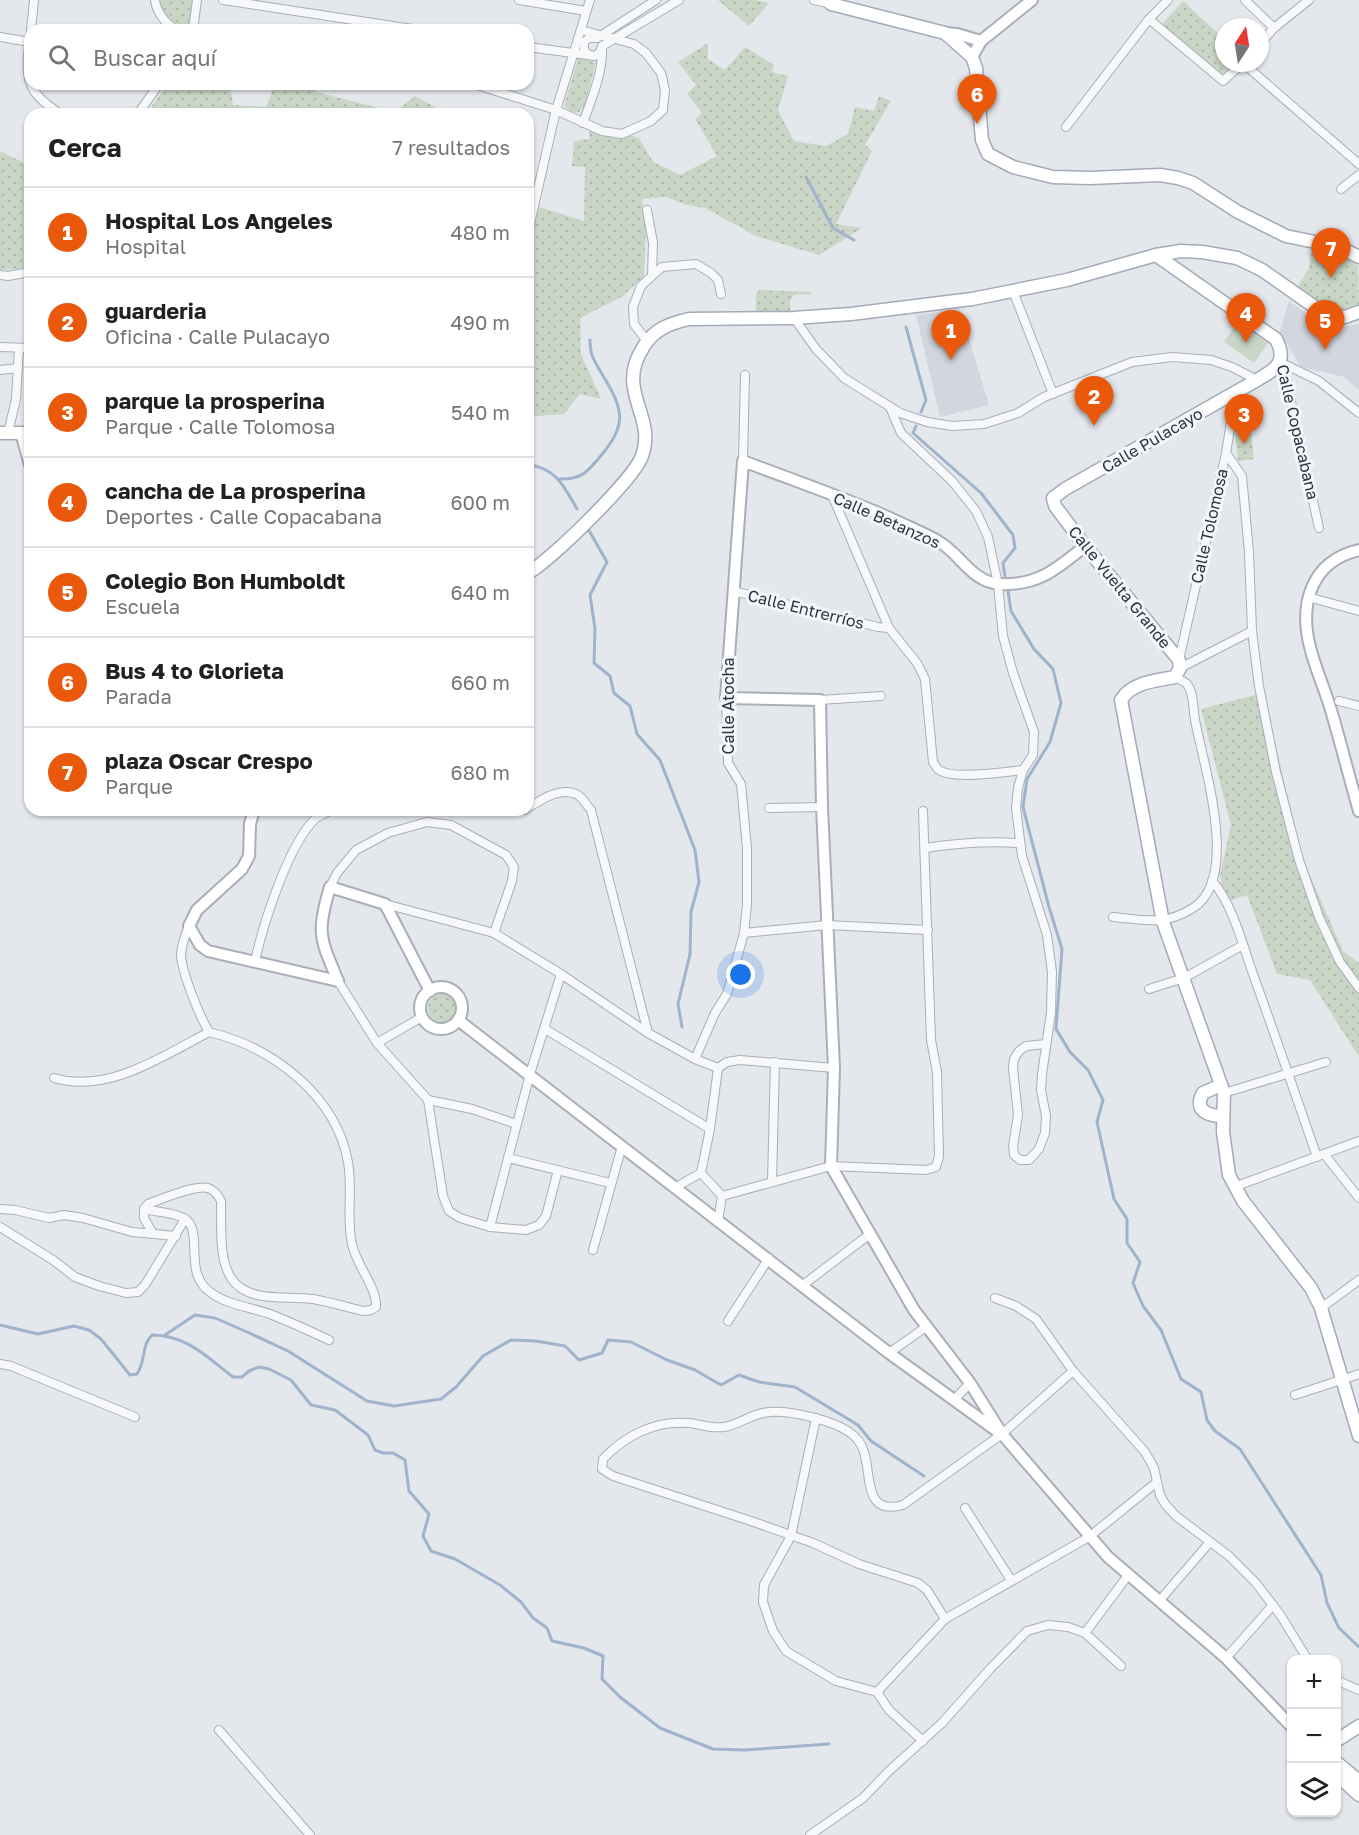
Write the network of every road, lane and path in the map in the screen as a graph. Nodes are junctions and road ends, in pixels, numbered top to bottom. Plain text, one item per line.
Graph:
1 (34, 0) edge
2 (155, 0) edge
3 (197, 0) edge
4 (222, 0) edge
5 (519, 0) edge
6 (590, 0) edge
7 (656, 0) edge
8 (679, 0) edge
9 (814, 0) edge
10 (1032, 0) edge
11 (1168, 0) edge
12 (1245, 0) edge
13 (1309, 0) edge
14 (838, 3) edge
15 (586, 11) junction
16 (1149, 19) junction
17 (32, 24) edge
18 (168, 24) edge
19 (195, 24) edge
20 (372, 24) edge
21 (1274, 28) junction
22 (581, 30) junction
23 (945, 33) junction
24 (1269, 34) edge
25 (0, 37) edge
26 (600, 37) junction
27 (614, 39) junction
28 (24, 40) edge
29 (981, 41) junction
30 (584, 42) junction
31 (534, 48) edge
32 (602, 48) junction
33 (574, 54) junction
34 (591, 56) junction
35 (972, 57) junction
36 (1234, 72) edge
37 (1253, 72) edge
38 (33, 90) edge
39 (155, 90) edge
40 (493, 90) edge
41 (53, 108) edge
42 (142, 108) edge
43 (556, 110) junction
44 (583, 123) junction
45 (1066, 127) dead end
46 (1359, 164) edge
47 (1359, 175) edge
48 (1341, 189) dead end
49 (534, 206) edge
50 (647, 210) dead end
51 (1156, 255) junction
52 (1356, 257) edge
53 (24, 273) edge
54 (0, 275) edge
55 (652, 275) junction
56 (1013, 291) junction
57 (721, 294) dead end
58 (1359, 312) edge
59 (794, 318) junction
60 (647, 341) junction
61 (0, 347) edge
62 (19, 348) junction
63 (24, 348) edge
64 (1280, 362) junction
65 (18, 368) junction
66 (0, 370) edge
67 (745, 375) dead end
68 (1257, 380) junction
69 (1236, 392) junction
70 (1053, 394) junction
71 (890, 407) junction
72 (1359, 412) edge
73 (15, 433) edge
74 (24, 452) edge
75 (1226, 453) junction
76 (743, 461) junction
77 (832, 495) junction
78 (1053, 498) joint
79 (1319, 528) dead end
80 (1085, 546) junction
81 (1359, 550) edge
82 (534, 569) edge
83 (998, 584) junction
84 (733, 591) junction
85 (1308, 597) junction
86 (1359, 611) edge
87 (889, 628) junction
88 (1252, 631) junction
89 (1178, 668) junction
90 (881, 696) dead end
91 (726, 698) junction
92 (820, 700) junction
93 (1339, 701) dead end
94 (1359, 706) edge
95 (1023, 770) junction
96 (534, 804) edge
97 (822, 807) junction
98 (769, 808) dead end
99 (923, 811) dead end
100 (1359, 811) edge
101 (252, 816) edge
102 (319, 816) edge
103 (1020, 843) junction
104 (925, 848) junction
105 (1212, 881) junction
106 (330, 887) junction
107 (385, 904) junction
108 (1113, 917) dead end
109 (1163, 922) junction
110 (827, 925) junction
111 (189, 926) junction
112 (928, 930) junction
113 (494, 933) junction
114 (744, 933) junction
115 (1243, 945) junction
116 (255, 961) junction
117 (561, 974) junction
118 (1184, 978) junction
119 (338, 981) junction
120 (1359, 988) edge
121 (1149, 989) dead end
122 (430, 991) junction
123 (422, 1017) junction
124 (458, 1020) junction
125 (545, 1029) junction
126 (209, 1032) junction
127 (648, 1033) junction
128 (376, 1043) junction
129 (1046, 1044) junction
130 (695, 1059) junction
131 (775, 1062) junction
132 (1326, 1062) dead end
133 (718, 1068) junction
134 (834, 1068) junction
135 (530, 1074) junction
136 (1289, 1075) junction
137 (54, 1078) dead end
138 (1223, 1089) junction
139 (428, 1100) junction
140 (1223, 1116) junction
141 (516, 1124) junction
142 (710, 1129) junction
143 (1359, 1141) edge
144 (622, 1146) junction
145 (1321, 1156) junction
146 (508, 1158) junction
147 (831, 1166) junction
148 (558, 1170) junction
149 (701, 1173) junction
150 (772, 1182) junction
151 (610, 1183) junction
152 (1234, 1187) junction
153 (674, 1188) junction
154 (722, 1196) junction
155 (1359, 1198) edge
156 (0, 1209) edge
157 (144, 1209) junction
158 (185, 1219) junction
159 (718, 1222) junction
160 (0, 1227) edge
161 (490, 1227) junction
162 (153, 1234) junction
163 (870, 1234) junction
164 (176, 1236) junction
165 (593, 1250) dead end
166 (769, 1258) junction
167 (1359, 1280) edge
168 (802, 1285) junction
169 (994, 1298) dead end
170 (1321, 1308) junction
171 (728, 1321) dead end
172 (926, 1327) junction
173 (329, 1341) dead end
174 (889, 1353) junction
175 (0, 1364) edge
176 (1073, 1371) junction
177 (1359, 1374) edge
178 (1341, 1380) junction
179 (970, 1383) junction
180 (1295, 1395) dead end
181 (955, 1399) junction
182 (135, 1417) dead end
183 (816, 1418) junction
184 (1002, 1434) junction
185 (1359, 1436) edge
186 (1156, 1482) junction
187 (965, 1508) dead end
188 (791, 1536) junction
189 (1089, 1537) junction
190 (1210, 1542) junction
191 (1129, 1574) junction
192 (1011, 1580) junction
193 (1160, 1600) junction
194 (1273, 1605) junction
195 (945, 1619) junction
196 (1085, 1634) junction
197 (1305, 1655) edge
198 (1226, 1658) junction
199 (1121, 1666) dead end
200 (1341, 1682) edge
201 (1359, 1690) edge
202 (877, 1692) junction
203 (1287, 1722) edge
204 (1359, 1726) edge
205 (219, 1730) dead end
206 (1341, 1738) edge
207 (923, 1741) junction
208 (1337, 1763) edge
209 (1341, 1779) edge
210 (1359, 1781) edge
211 (1359, 1795) edge
212 (310, 1835) edge
213 (810, 1835) edge

1 - 17 street
2 - 18 street
3 - 19 street
4 - 20 street
5 - 15 street
6 - 15 street
7 - 26 street
8 - 27 street
9 - 14 street
10 - 29 street
11 - 16 street
12 - 21 street
13 - 21 street
14 - 23 main road
15 - 22 street
16 - 36 street
16 - 45 street
21 - 24 street
22 - 26 street
22 - 33 street
23 - 29 street
23 - 35 main road
25 - 28 street
26 - 27 street
26 - 30 street
26 - 32 street
27 - 32 street
27 - 44 street
29 - 35 street
30 - 33 street
30 - 34 street
31 - 33 street
32 - 34 street
32 - 44 street
33 - 34 street
33 - 43 street
35 - 52 main road
37 - 46 street
38 - 41 street
39 - 42 street
40 - 43 street
43 - 44 street
43 - 49 street
47 - 48 street
50 - 55 street
51 - 56 main road
51 - 58 main road
51 - 64 main road, Calle Copacabana
53 - 54 street
55 - 57 street
55 - 60 street
56 - 59 main road
56 - 70 street
59 - 60 main road
59 - 71 street
60 - 82 main road
61 - 62 street
62 - 63 street
62 - 65 street
64 - 68 main road, Calle Pulacayo
64 - 72 street
64 - 79 street, Calle Copacabana
65 - 66 street
65 - 73 street
67 - 76 street, Calle Atocha
68 - 69 main road, Calle Pulacayo
68 - 70 street
69 - 75 street, Calle Tolomosa
69 - 78 main road, Calle Pulacayo
70 - 71 street
71 - 83 street
73 - 74 street
75 - 88 street
75 - 89 street, Calle Tolomosa
76 - 77 street, Calle Betanzos
76 - 84 street, Calle Atocha
77 - 83 street, Calle Betanzos
77 - 87 street
78 - 80 main road, Calle Vuelta Grande
80 - 83 street
80 - 89 main road, Calle Vuelta Grande
81 - 85 street
83 - 95 street
84 - 87 street, Calle Entrerríos
84 - 91 street, Calle Atocha
85 - 86 street
85 - 100 street
87 - 95 street
88 - 89 street
88 - 120 street
89 - 105 street
89 - 109 main road
90 - 92 street
91 - 92 street
91 - 114 street, Calle Atocha
92 - 97 street
93 - 94 street
95 - 103 street
96 - 127 street
97 - 98 street
97 - 110 street
99 - 104 street
101 - 111 street
102 - 116 street
103 - 104 street
103 - 129 street
104 - 112 street
105 - 109 street
105 - 115 street
106 - 107 street
106 - 113 street
106 - 119 street
107 - 113 street
107 - 122 street
108 - 109 street
109 - 118 main road
110 - 112 street
110 - 114 street
110 - 134 street
111 - 116 street
111 - 126 street
112 - 147 street
113 - 117 street
114 - 130 street, Calle Atocha
115 - 118 street
115 - 136 street
116 - 119 street
117 - 125 street
117 - 127 street
118 - 121 street
118 - 138 main road
119 - 128 street
122 - 123 street
122 - 124 street
123 - 124 street
123 - 128 street
124 - 135 street
125 - 135 street
125 - 142 street
126 - 137 street
126 - 157 street
127 - 130 street
128 - 139 street
129 - 129 street
130 - 133 street
131 - 133 street
131 - 134 street
131 - 150 street
132 - 136 street
133 - 142 street
134 - 147 street
135 - 141 street
135 - 144 street
136 - 138 street
136 - 145 street
138 - 140 main road
138 - 140 main road
139 - 141 street
139 - 161 street
140 - 152 main road
141 - 146 street
142 - 149 street
143 - 145 street
144 - 151 street
144 - 153 street
145 - 152 street
145 - 155 street
146 - 148 street
146 - 161 street
147 - 150 street
147 - 163 street
148 - 151 street
148 - 161 street
149 - 153 street
149 - 154 street
150 - 154 street
151 - 165 street
152 - 170 main road
153 - 159 street
154 - 159 street
156 - 162 street
157 - 158 street
157 - 162 street
158 - 164 street
158 - 173 street
159 - 166 street
160 - 164 street
162 - 164 street
163 - 168 street
163 - 172 street
166 - 168 street
166 - 171 street
167 - 170 street
168 - 174 street
169 - 176 street
170 - 178 main road
172 - 174 street
172 - 179 street
174 - 181 street
175 - 182 street
176 - 184 street
176 - 186 street
177 - 178 street
178 - 180 street
178 - 185 main road
179 - 181 street
179 - 184 street
181 - 184 street
183 - 184 street
183 - 188 street
183 - 188 street
184 - 189 street
186 - 189 street
186 - 190 street
187 - 192 street
188 - 195 street
188 - 202 street
189 - 191 street
189 - 192 street
190 - 193 street
190 - 194 street
191 - 193 street
191 - 196 street
192 - 195 street
193 - 198 street
194 - 197 street
194 - 198 street
195 - 202 street
196 - 199 street
196 - 207 street
198 - 203 street
200 - 201 street
202 - 207 street
204 - 206 main road
205 - 212 street
207 - 213 street
208 - 210 main road
209 - 211 main road

